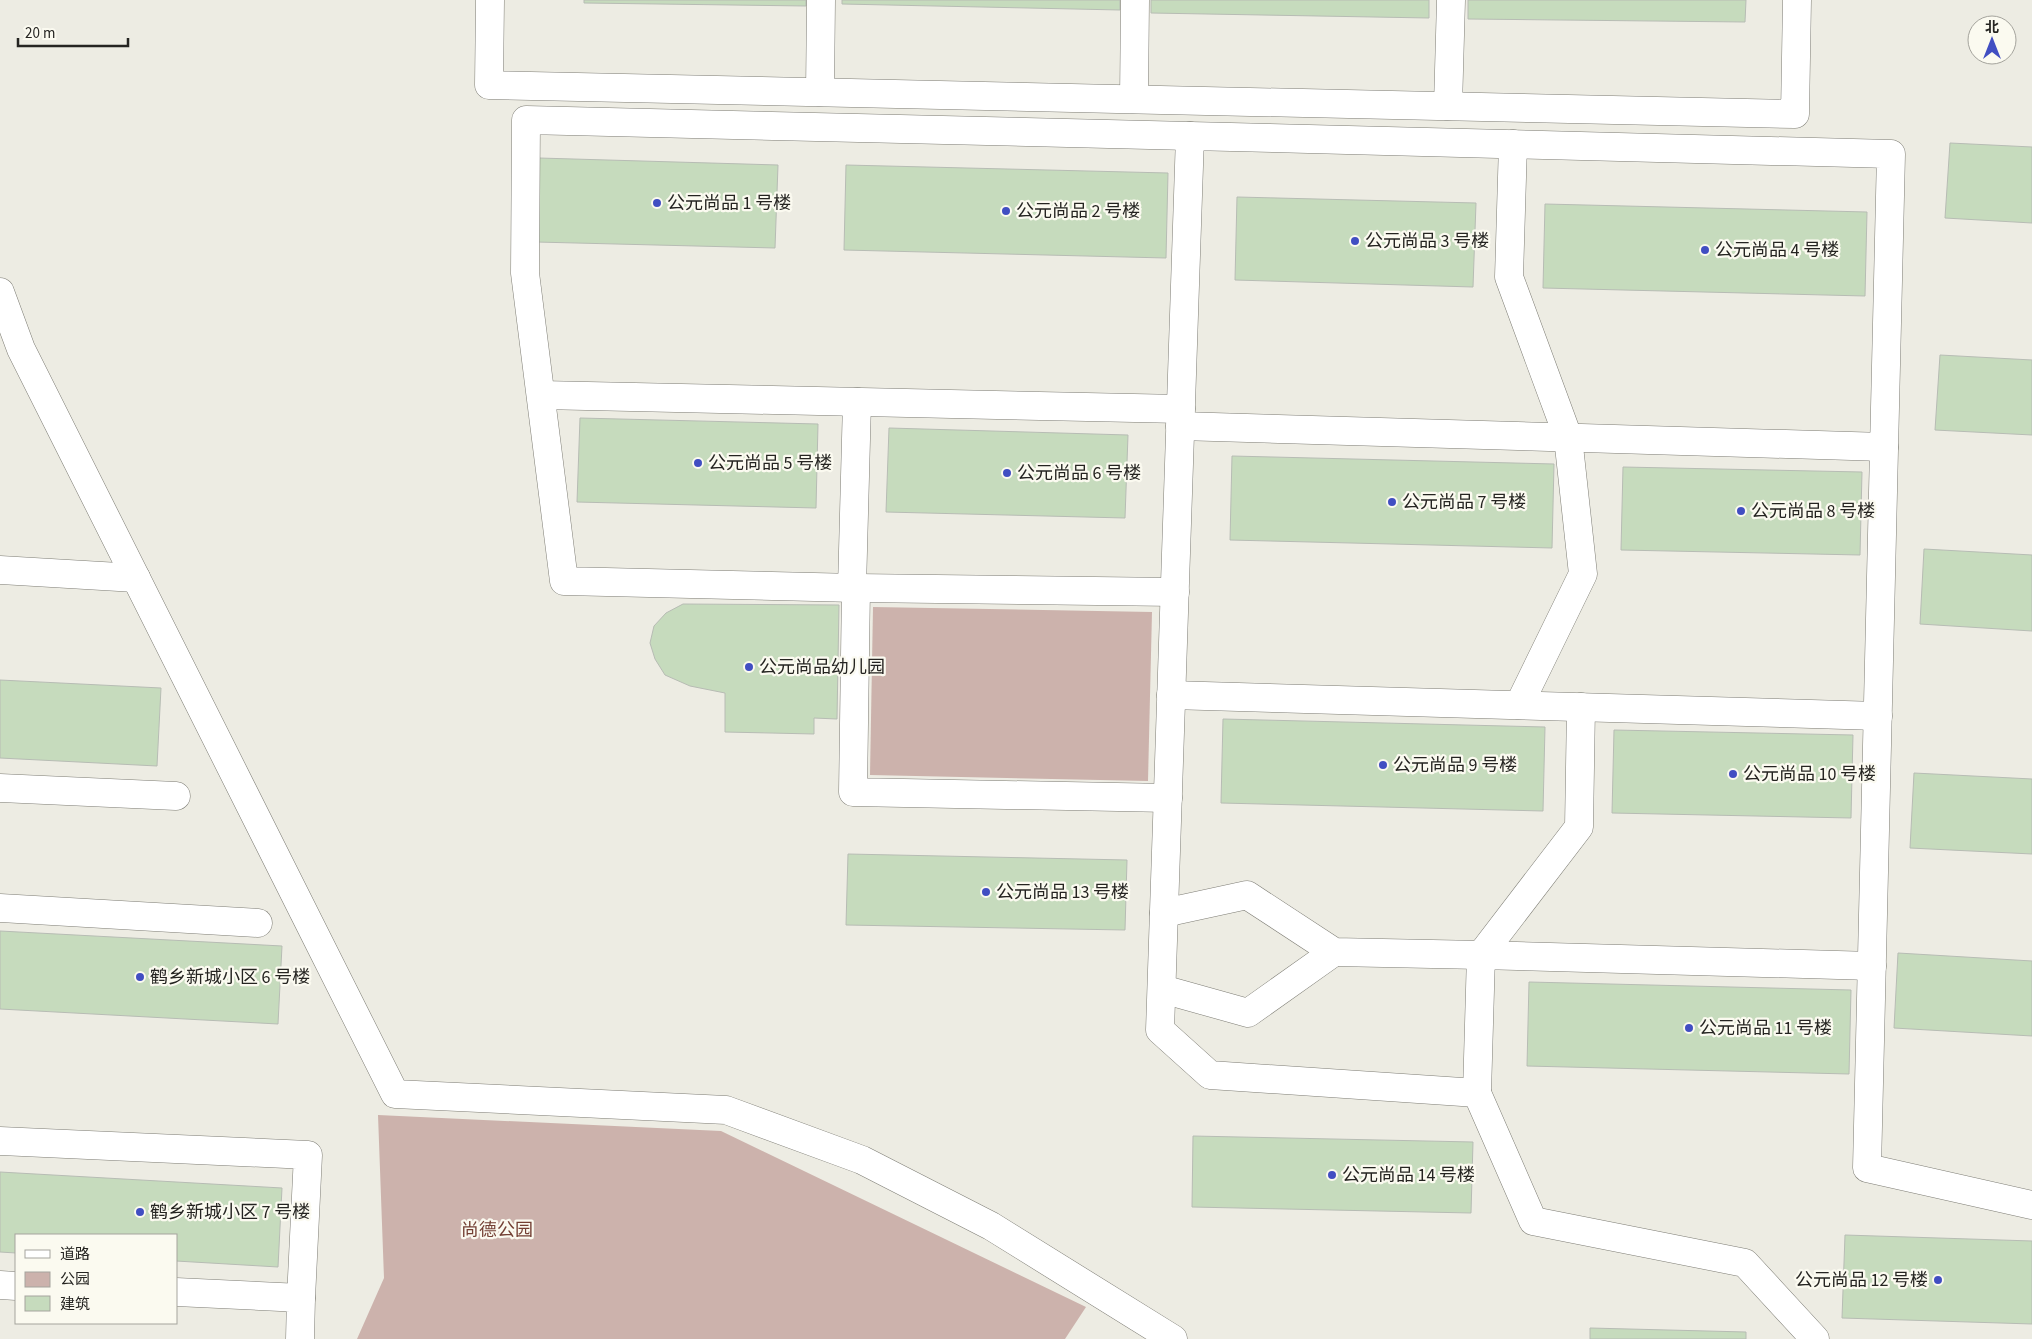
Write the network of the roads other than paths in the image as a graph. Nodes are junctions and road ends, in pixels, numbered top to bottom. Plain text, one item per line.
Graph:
1 (490, 0) edge
2 (821, 0) edge
3 (1135, 0) edge
4 (1451, 0) edge
5 (1798, 0) edge
6 (820, 92) junction
7 (1134, 99) junction
8 (1448, 106) junction
9 (1190, 136) junction
10 (1513, 144) junction
11 (0, 292) edge
12 (541, 395) junction
13 (857, 402) junction
14 (1181, 417) junction
15 (1568, 437) junction
16 (1884, 446) junction
17 (0, 570) edge
18 (136, 578) junction
19 (854, 588) junction
20 (1175, 592) junction
21 (1171, 696) junction
22 (1519, 705) junction
23 (1581, 707) junction
24 (1878, 716) junction
25 (0, 788) edge
26 (176, 796) dead end
27 (1168, 798) junction
28 (0, 908) edge
29 (1164, 912) junction
30 (258, 923) dead end
31 (1334, 952) junction
32 (1481, 956) junction
33 (1872, 966) junction
34 (1162, 989) junction
35 (1477, 1093) junction
36 (0, 1141) edge
37 (2032, 1205) edge
38 (0, 1285) edge
39 (15, 1286) edge
40 (178, 1292) edge
41 (302, 1298) junction
42 (300, 1339) edge
43 (1173, 1339) edge
44 (1816, 1339) edge

1 - 6 street
2 - 6 street
3 - 7 street
4 - 8 street
5 - 8 street
6 - 7 street
7 - 8 street
9 - 10 street
9 - 12 street
9 - 14 street
10 - 15 street
10 - 16 street
11 - 18 street
12 - 13 street
12 - 19 street
13 - 14 street
13 - 19 street
14 - 15 street
14 - 20 street
15 - 16 street
15 - 22 street
16 - 24 street
17 - 18 street
18 - 43 street
19 - 20 street
19 - 27 street
20 - 21 street
21 - 22 street
21 - 27 street
22 - 23 street
23 - 24 street
23 - 32 street
24 - 33 street
25 - 26 street
27 - 29 street
28 - 30 street
29 - 31 street
29 - 34 street
31 - 32 street
31 - 34 street
32 - 33 street
32 - 35 street
33 - 37 street
34 - 35 street
35 - 44 street
36 - 41 street
38 - 39 street
40 - 41 street
41 - 42 street

